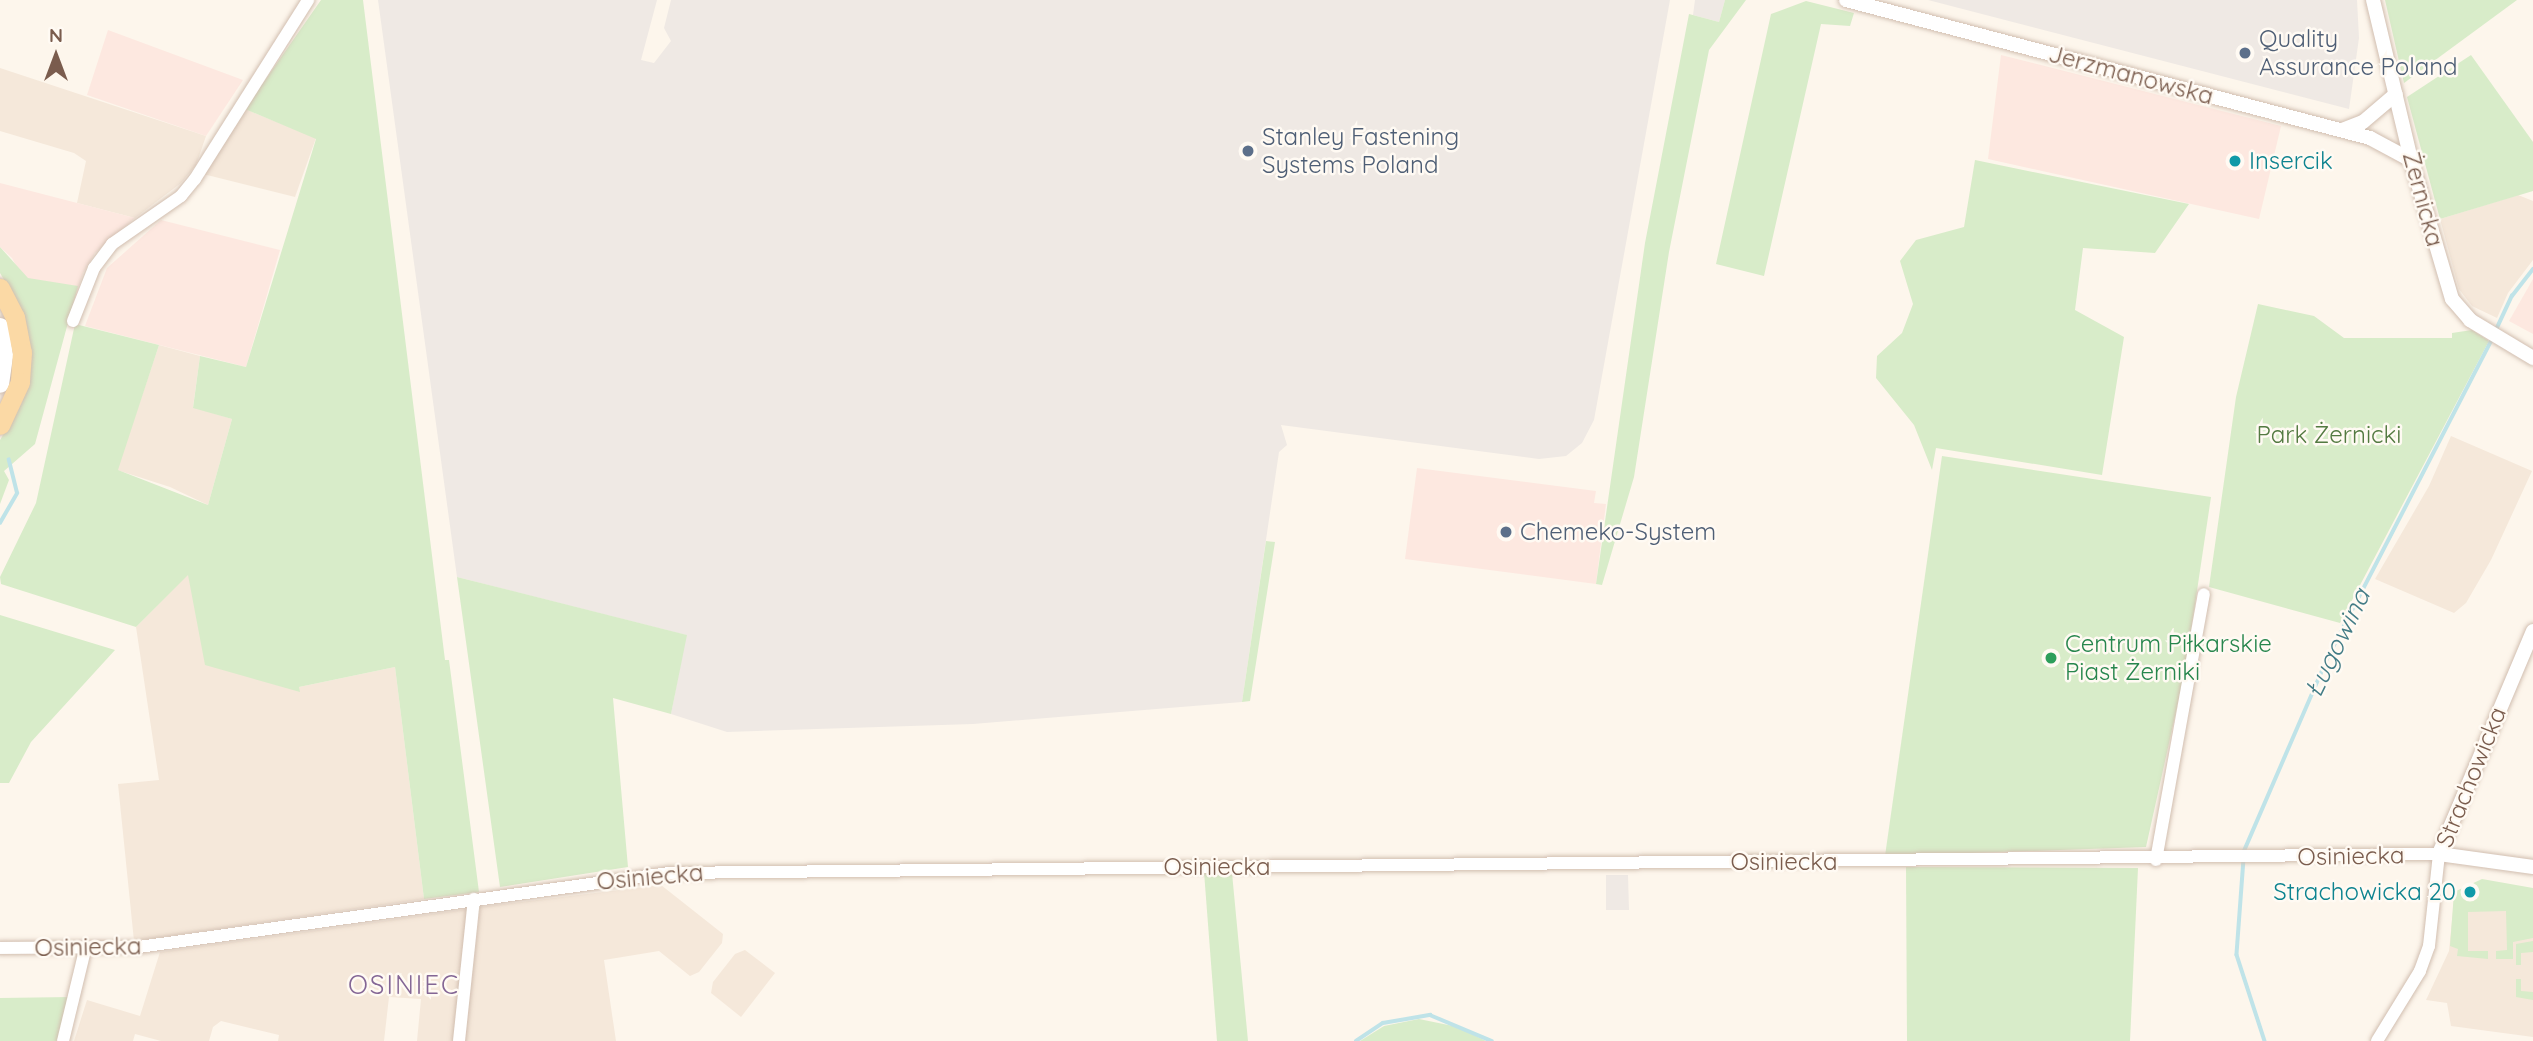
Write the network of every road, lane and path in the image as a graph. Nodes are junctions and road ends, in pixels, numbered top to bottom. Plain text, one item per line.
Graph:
1 (308, 0) edge
2 (1846, 0) edge
3 (2373, 0) edge
4 (2396, 94) junction
5 (2342, 130) junction
6 (2411, 160) junction
7 (0, 288) edge
8 (73, 321) dead end
9 (0, 327) edge
10 (2533, 358) edge
11 (0, 384) edge
12 (0, 425) edge
13 (2204, 594) dead end
14 (2533, 631) edge
15 (2439, 854) junction
16 (2156, 860) junction
17 (2533, 867) edge
18 (474, 899) junction
19 (0, 948) edge
20 (85, 950) junction
21 (63, 1041) edge
22 (459, 1041) edge
23 (2377, 1041) edge

1 - 8 street
2 - 5 street, Jerzmanowska
3 - 4 street, Żernicka
4 - 5 street
4 - 6 street, Żernicka
5 - 6 street, Jerzmanowska
6 - 10 street, Żernicka
7 - 12 main road
9 - 11 main road
13 - 16 street
14 - 15 street, Strachowicka
15 - 16 street, Osiniecka
15 - 17 street
15 - 23 street, Strachowicka
16 - 18 street, Osiniecka
18 - 20 street, Osiniecka
18 - 22 street
19 - 20 street, Osiniecka
20 - 21 street

